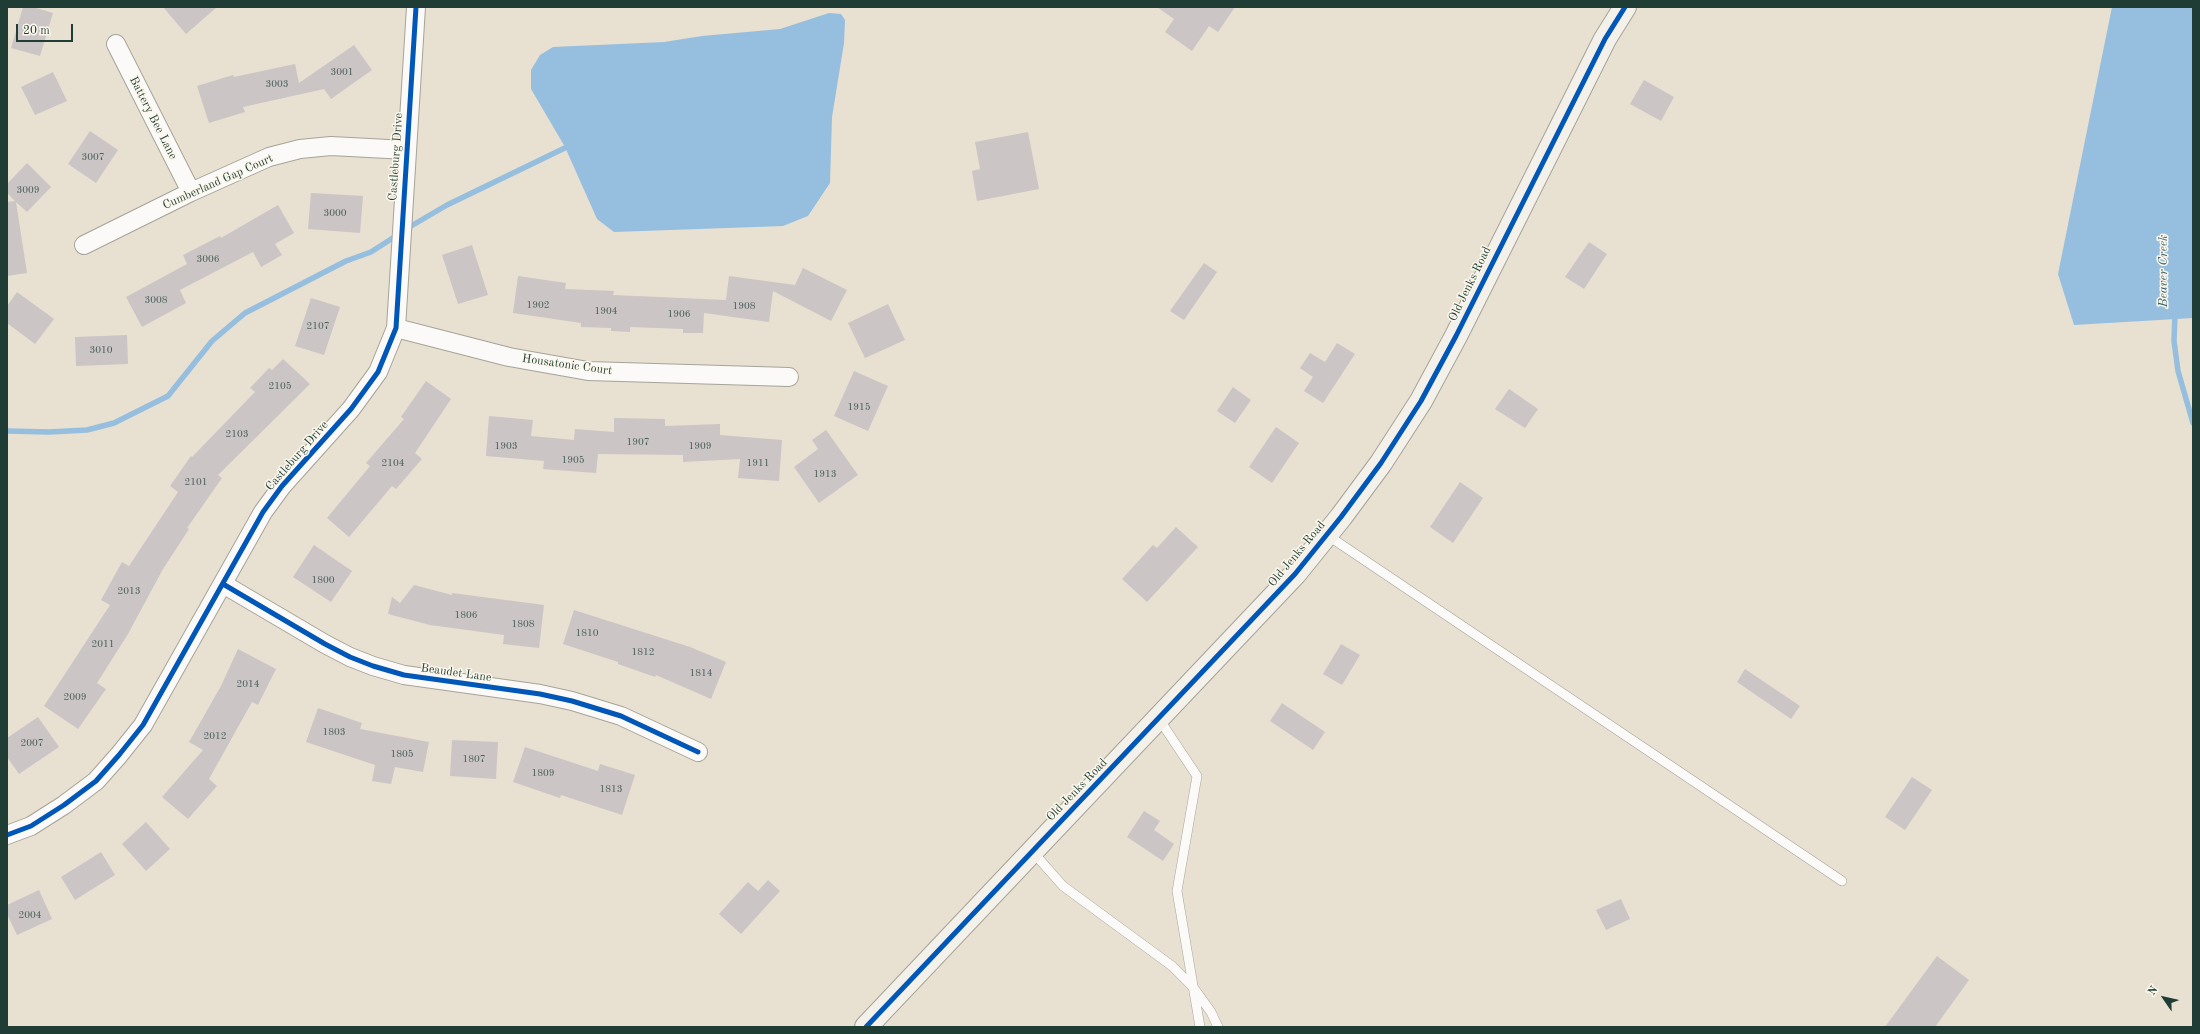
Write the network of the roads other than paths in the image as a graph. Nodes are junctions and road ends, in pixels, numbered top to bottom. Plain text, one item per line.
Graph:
1 (416, 7) edge
2 (1624, 7) edge
3 (116, 44) dead end
4 (407, 150) junction
5 (191, 192) junction
6 (84, 245) dead end
7 (396, 328) junction
8 (789, 378) dead end
9 (1327, 535) junction
10 (223, 584) junction
11 (1159, 719) junction
12 (698, 752) dead end
13 (7, 835) edge
14 (1032, 851) junction
15 (1842, 881) dead end
16 (1193, 987) junction
17 (866, 1027) edge
18 (1200, 1027) edge
19 (1218, 1027) edge

1 - 4 street, Castleburg Drive
2 - 9 street, Old Jenks Road
3 - 5 street, Battery Bee Lane
4 - 5 street, Cumberland Gap Court
4 - 7 street, Castleburg Drive
5 - 6 street, Cumberland Gap Court
7 - 8 street, Housatonic Court
7 - 10 street, Castleburg Drive
9 - 11 street, Old Jenks Road
9 - 15 lane
10 - 12 street, Beaudet Lane
10 - 13 street, Castleburg Drive
11 - 14 street, Old Jenks Road
11 - 16 lane
14 - 16 lane
14 - 17 street, Old Jenks Road
16 - 18 lane
16 - 19 lane

